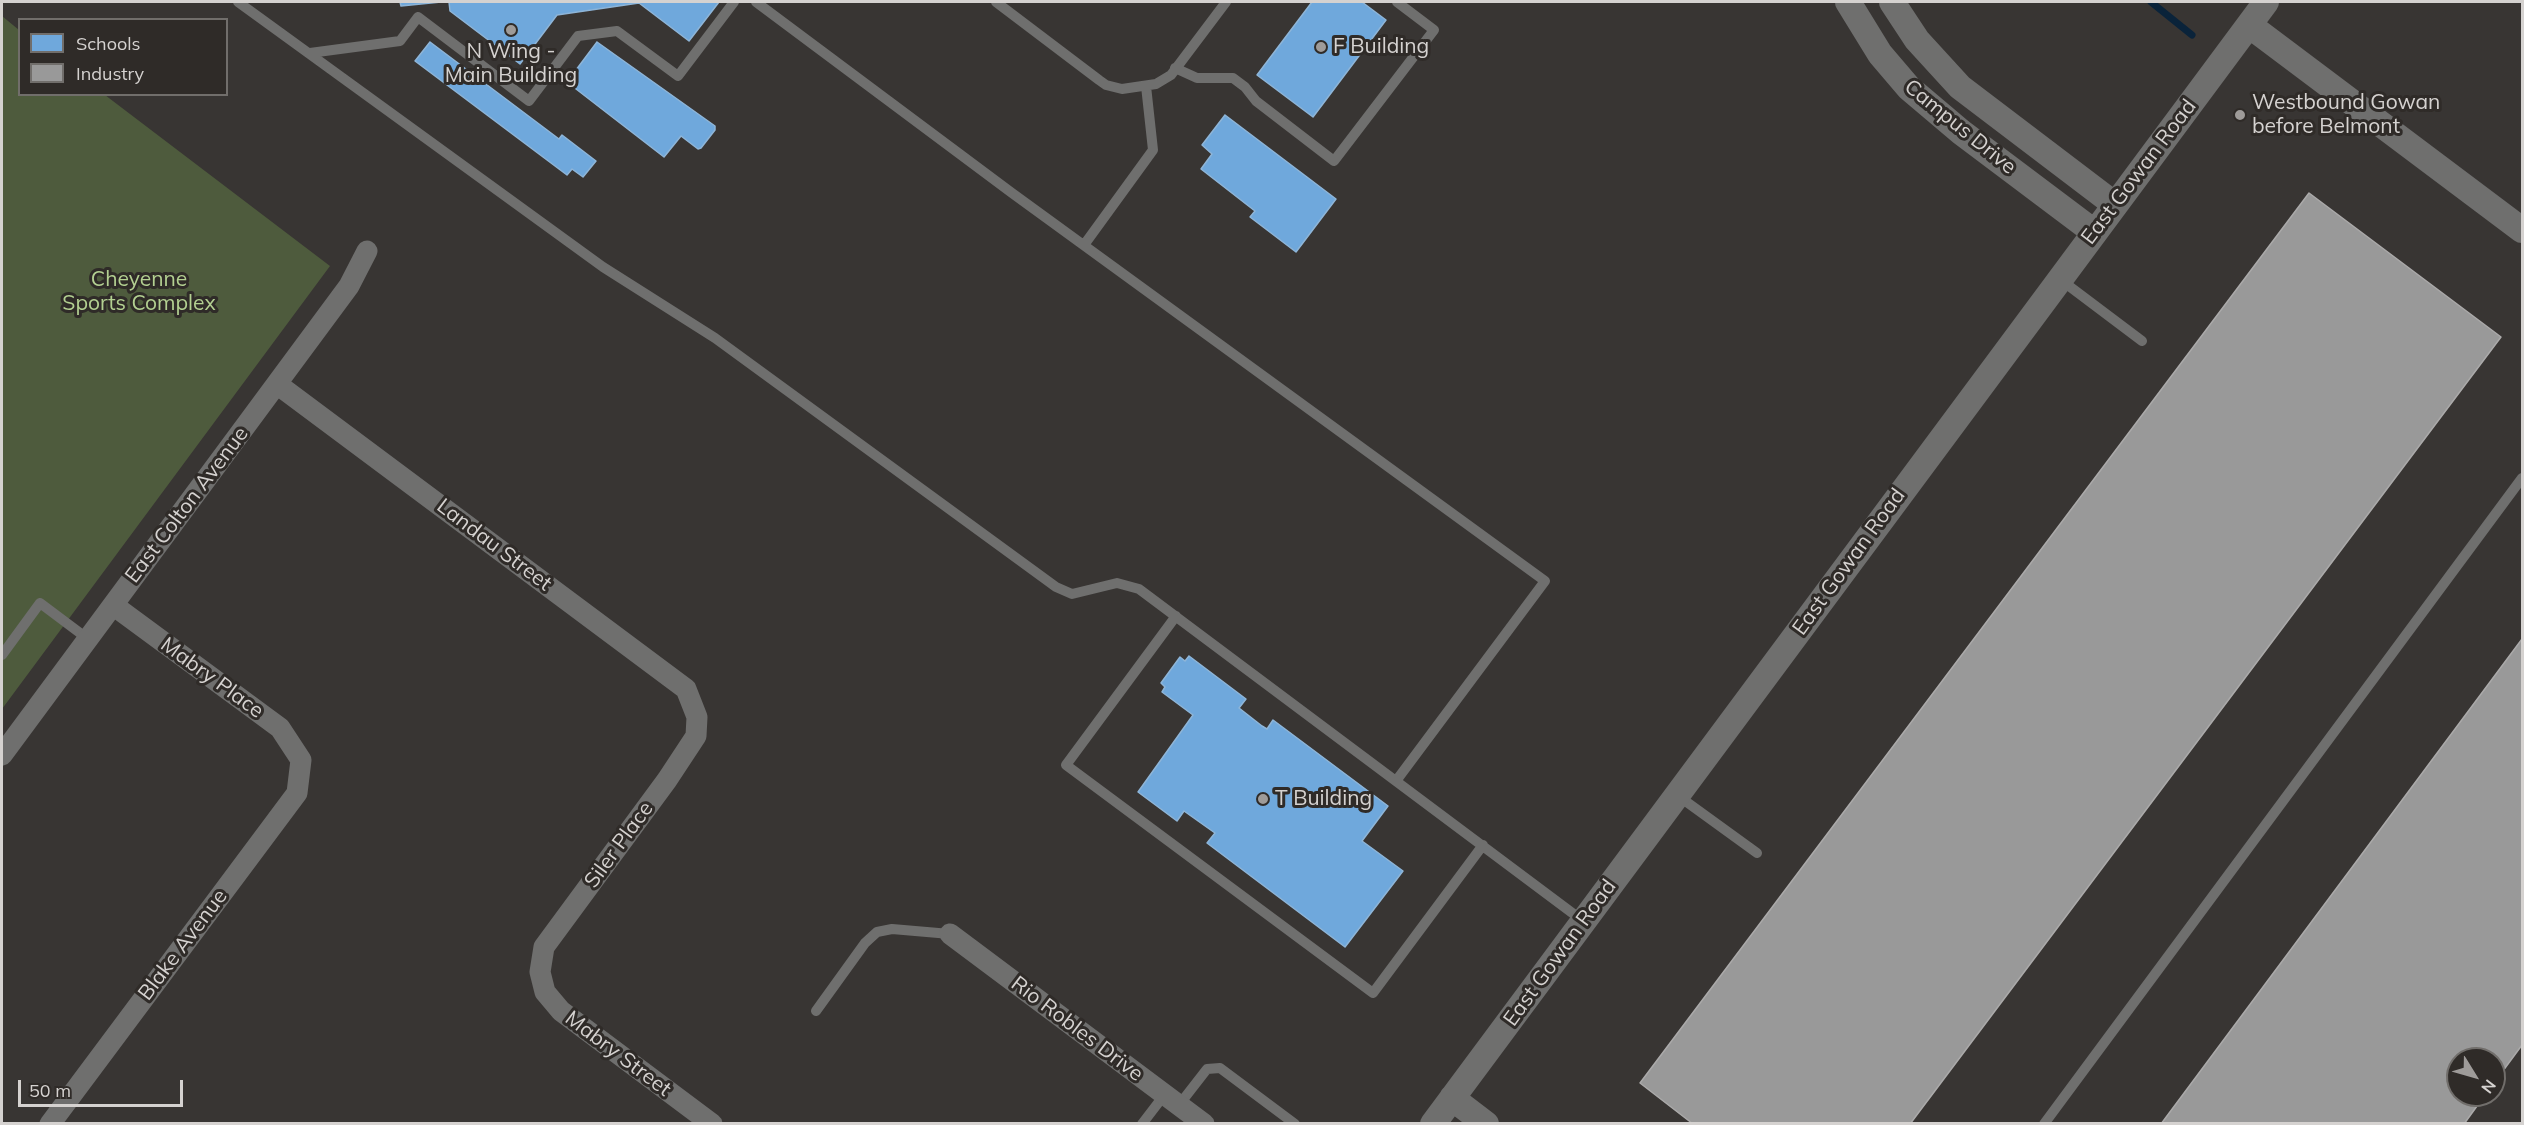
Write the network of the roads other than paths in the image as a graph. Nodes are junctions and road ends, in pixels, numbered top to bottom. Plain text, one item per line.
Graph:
1 (238, 2) edge
2 (734, 2) edge
3 (756, 2) edge
4 (996, 2) edge
5 (1226, 2) edge
6 (1397, 2) edge
7 (1848, 2) edge
8 (1892, 2) edge
9 (2266, 2) edge
10 (2249, 25) junction
11 (310, 54) junction
12 (1175, 68) junction
13 (1146, 86) junction
14 (2115, 204) junction
15 (2523, 230) edge
16 (2094, 232) junction
17 (1084, 245) junction
18 (367, 251) dead end
19 (2059, 279) junction
20 (2142, 341) dead end
21 (277, 384) junction
22 (2523, 478) edge
23 (113, 605) junction
24 (1176, 616) junction
25 (88, 639) junction
26 (2, 655) edge
27 (697, 717) joint
28 (2, 755) edge
29 (301, 760) joint
30 (1396, 781) junction
31 (1677, 795) junction
32 (1483, 845) junction
33 (1757, 853) dead end
34 (1583, 921) junction
35 (950, 934) joint
36 (540, 972) joint
37 (816, 1011) dead end
38 (1452, 1098) junction
39 (1172, 1100) junction
40 (50, 1124) edge
41 (712, 1124) edge
42 (1142, 1124) edge
43 (1204, 1124) edge
44 (1295, 1124) edge
45 (1433, 1124) edge
46 (1486, 1124) edge
47 (2044, 1124) edge

1 - 11 lane
2 - 11 lane
3 - 17 lane
4 - 13 lane
5 - 12 lane
6 - 12 lane
7 - 16 street, Campus Drive
8 - 14 street, Campus Drive
9 - 10 street, East Gowan Road
10 - 14 street, East Gowan Road
10 - 15 street
11 - 24 lane
12 - 13 lane
13 - 17 lane
14 - 16 street, East Gowan Road
16 - 19 street, East Gowan Road
17 - 30 lane
18 - 21 street, East Colton Avenue
19 - 20 lane
19 - 31 street, East Gowan Road
21 - 23 street, East Colton Avenue
21 - 27 street, Landau Street
22 - 47 lane
23 - 25 street, East Colton Avenue
23 - 29 street, Mabry Place
24 - 30 lane
24 - 32 lane
25 - 26 lane
25 - 28 street, East Colton Avenue
27 - 36 street, Siler Place
29 - 40 street, Blake Avenue
30 - 32 lane
31 - 33 lane
31 - 34 street, East Gowan Road
32 - 34 lane
34 - 38 street, East Gowan Road
35 - 37 lane
35 - 39 street, Rio Robles Drive
36 - 41 street, Mabry Street
38 - 45 street, East Gowan Road
38 - 46 street
39 - 42 lane
39 - 43 street, Rio Robles Drive
39 - 44 lane

